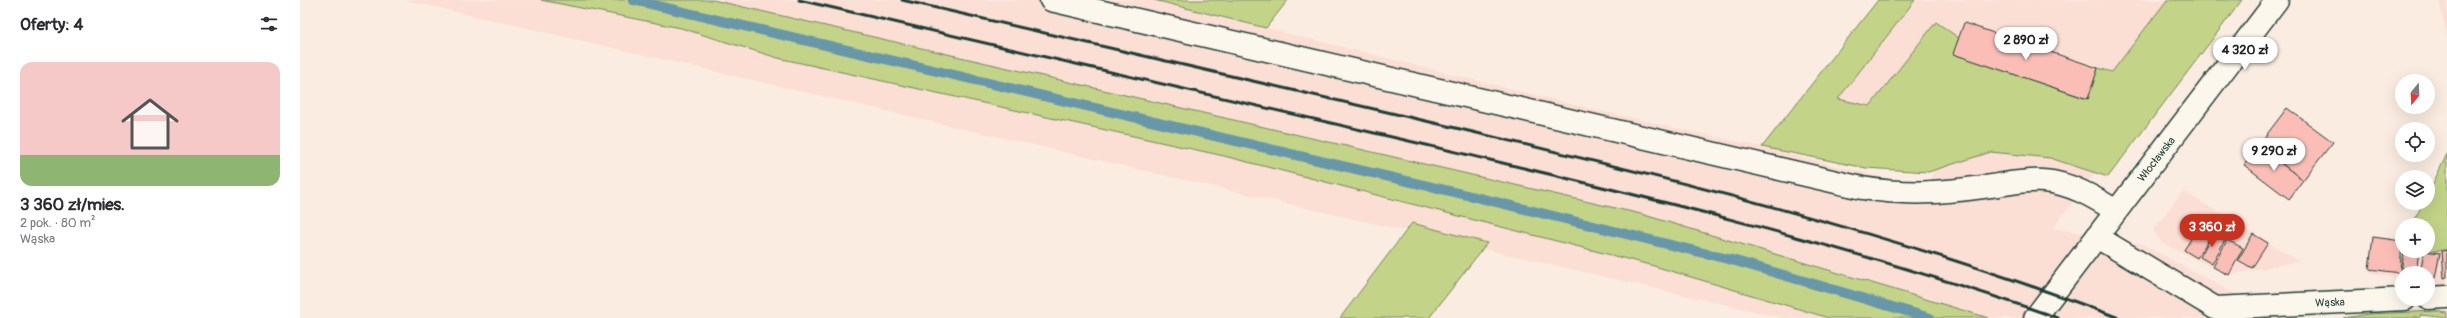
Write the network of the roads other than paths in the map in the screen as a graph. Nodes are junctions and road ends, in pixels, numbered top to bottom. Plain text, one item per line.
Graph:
1 (1051, 0) edge
2 (2277, 0) edge
3 (2116, 211) junction
4 (2097, 237) junction
5 (2447, 297) edge
6 (2435, 298) edge
7 (2395, 299) edge
8 (2224, 313) edge
9 (2035, 318) edge

1 - 3 street
2 - 3 street, Włocławska
3 - 4 street, Włocławska
4 - 8 street
4 - 9 street, Włocławska
5 - 6 street
7 - 8 street, Wąska

